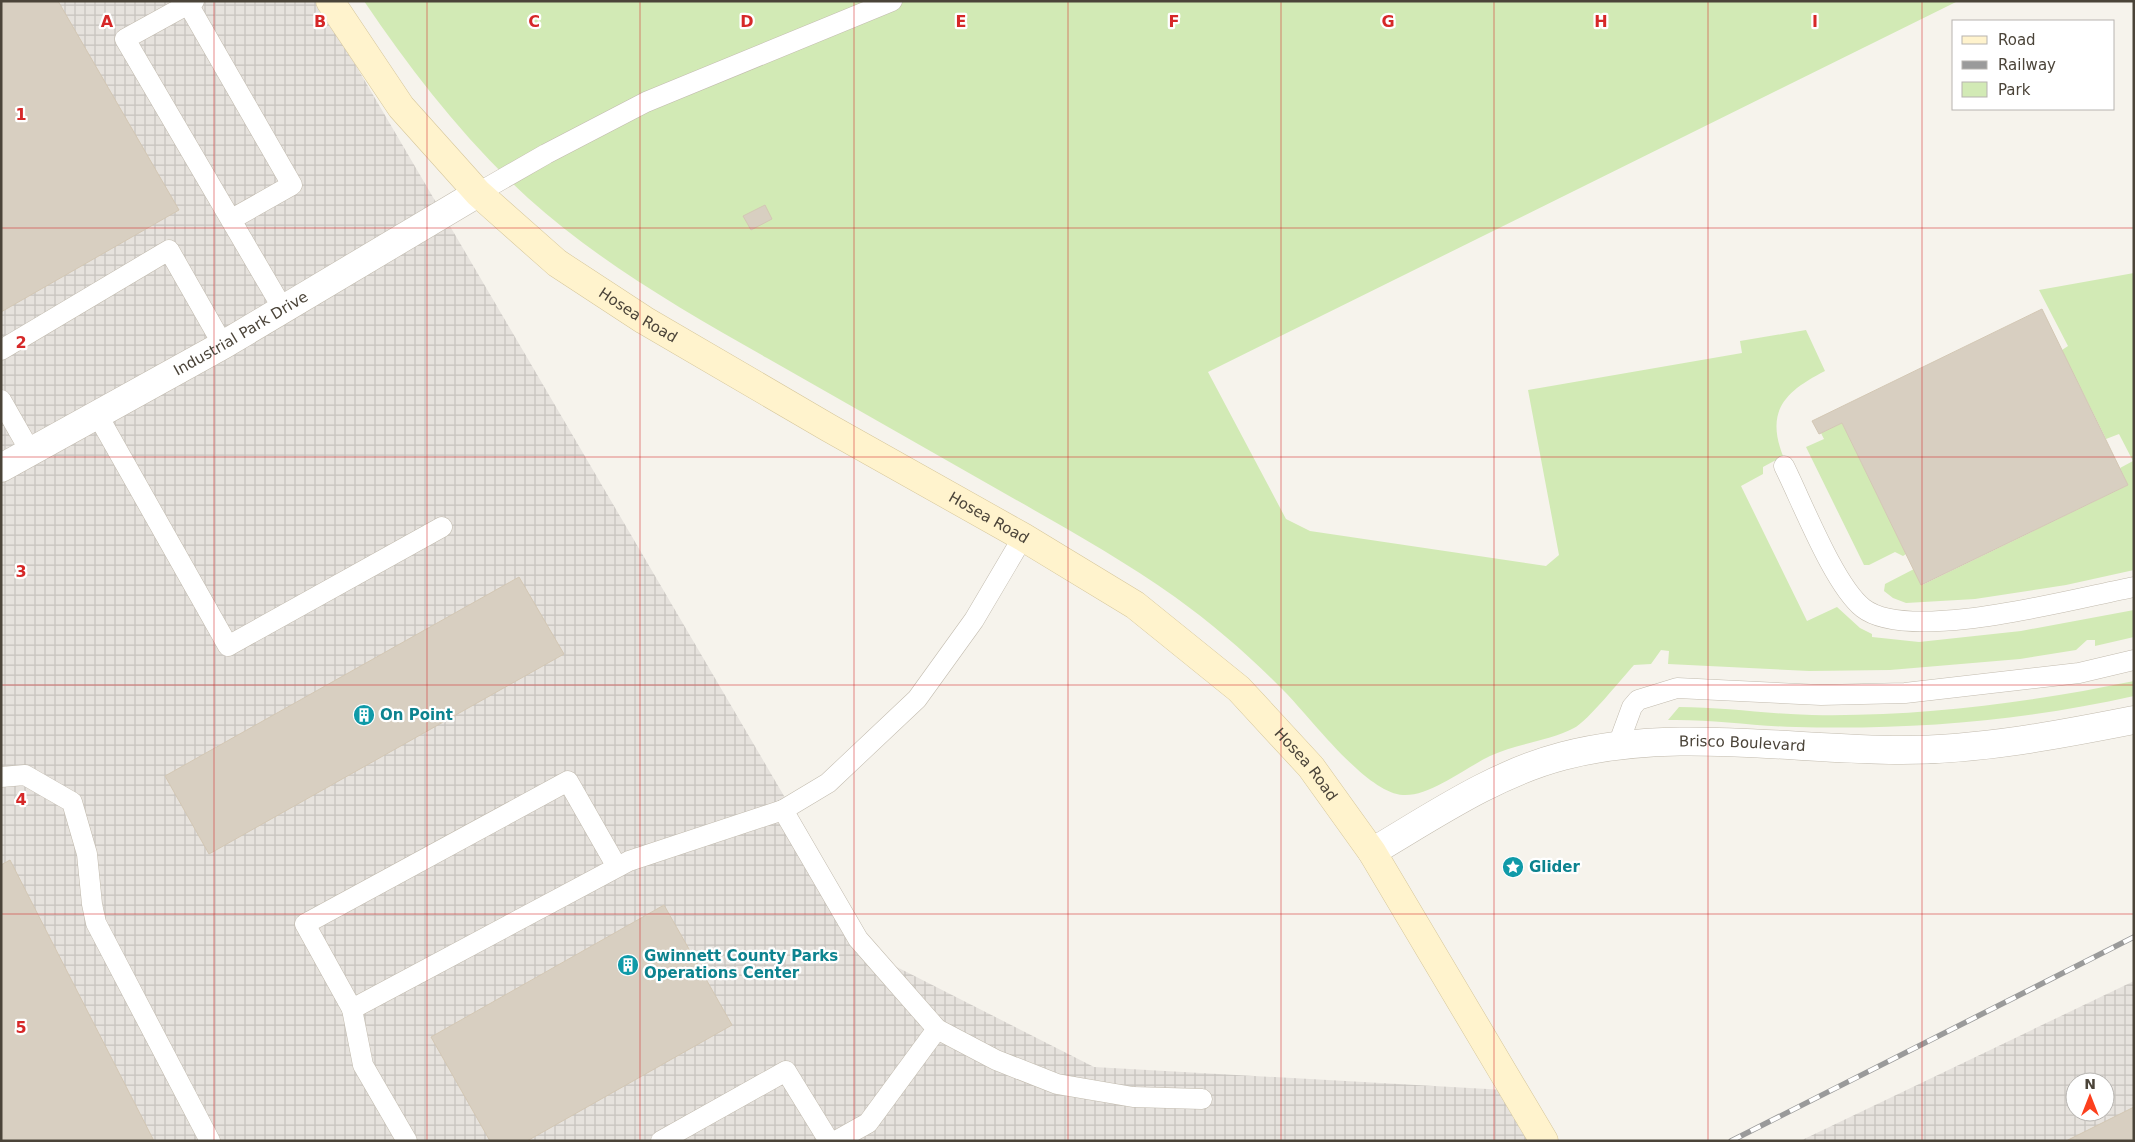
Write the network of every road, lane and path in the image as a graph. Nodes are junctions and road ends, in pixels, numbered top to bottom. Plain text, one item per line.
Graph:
1 (330, 1) edge
2 (892, 1) edge
3 (191, 3) edge
4 (478, 193) junction
5 (232, 219) junction
6 (283, 309) junction
7 (223, 344) junction
8 (1, 350) edge
9 (1, 400) edge
10 (97, 414) junction
11 (30, 452) junction
12 (1784, 466) dead end
13 (1, 468) edge
14 (442, 527) dead end
15 (1023, 537) junction
16 (2134, 587) edge
17 (2134, 660) edge
18 (2134, 720) edge
19 (1618, 745) junction
20 (1, 777) edge
21 (783, 810) junction
22 (1372, 852) junction
23 (617, 867) junction
24 (352, 1009) junction
25 (937, 1029) junction
26 (1202, 1099) dead end
27 (210, 1141) edge
28 (407, 1141) edge
29 (661, 1141) edge
30 (829, 1141) edge
31 (836, 1141) edge
32 (1544, 1141) edge

1 - 4 street, Hosea Road
2 - 4 lane
3 - 5 lane
3 - 5 lane
4 - 6 street, Industrial Park Drive
4 - 15 street, Hosea Road
5 - 6 lane
6 - 7 street, Industrial Park Drive
7 - 8 lane
7 - 10 street, Industrial Park Drive
9 - 11 lane
10 - 11 street, Industrial Park Drive
10 - 14 lane
11 - 13 street, Industrial Park Drive
12 - 16 lane
15 - 21 lane
15 - 22 street, Hosea Road
17 - 19 lane
18 - 19 street, Brisco Boulevard
19 - 22 street, Brisco Boulevard
20 - 27 lane
21 - 23 lane
21 - 25 lane
22 - 32 street, Hosea Road
23 - 24 lane
23 - 24 lane
24 - 28 lane
25 - 26 lane
25 - 31 lane
29 - 30 lane

